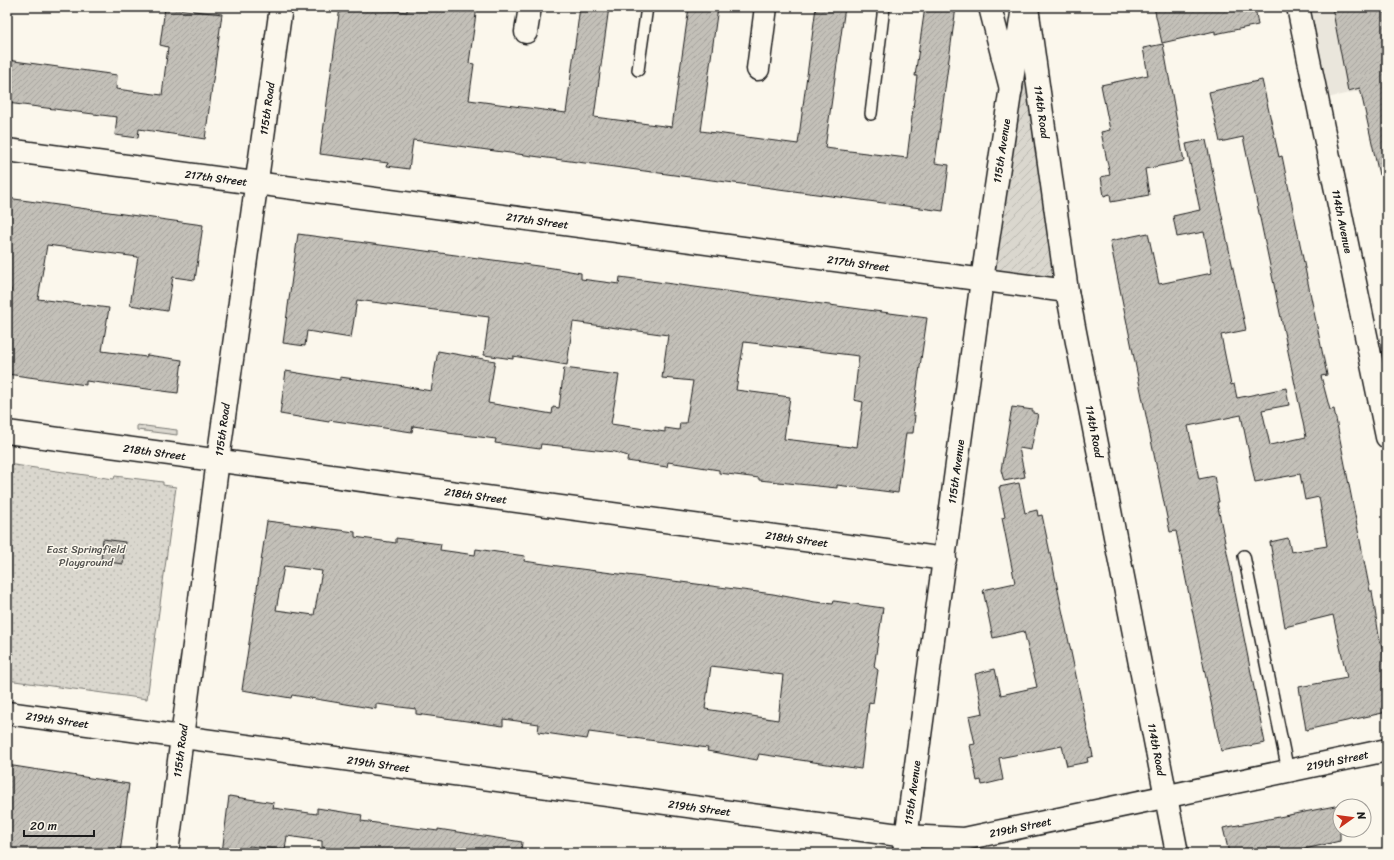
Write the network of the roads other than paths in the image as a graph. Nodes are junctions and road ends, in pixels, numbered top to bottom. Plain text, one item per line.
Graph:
1 (282, 7) edge
2 (530, 7) edge
3 (647, 7) edge
4 (766, 7) edge
5 (884, 7) edge
6 (990, 7) edge
7 (1023, 7) edge
8 (1027, 7) edge
9 (1298, 7) edge
10 (526, 32) dead end
11 (758, 69) dead end
12 (638, 70) dead end
13 (1011, 90) junction
14 (871, 114) dead end
15 (7, 150) edge
16 (258, 183) junction
17 (982, 280) junction
18 (1067, 291) junction
19 (7, 432) edge
20 (1387, 437) edge
21 (218, 460) junction
22 (1244, 556) dead end
23 (945, 558) junction
24 (7, 713) edge
25 (182, 736) junction
26 (1387, 750) edge
27 (1288, 771) junction
28 (1165, 797) junction
29 (905, 844) edge
30 (167, 853) edge
31 (1177, 853) edge

1 - 16 street, 115th Road
2 - 10 street
3 - 12 lane
4 - 11 street
5 - 14 lane
6 - 13 street, 115th Avenue
7 - 13 street, 115th Avenue
8 - 18 street, 114th Road
9 - 20 street, 114th Avenue
13 - 17 street, 115th Avenue
15 - 16 street, 217th Street
16 - 17 street, 217th Street
16 - 21 street, 115th Road
17 - 18 street, 217th Street
17 - 23 street, 115th Avenue
18 - 28 street, 114th Road
19 - 21 street, 218th Street
21 - 23 street, 218th Street
21 - 25 street, 115th Road
22 - 27 lane
23 - 29 street, 115th Avenue
24 - 25 street, 219th Street
25 - 29 street, 219th Street
25 - 30 street, 115th Road
26 - 27 street, 219th Street
27 - 28 street, 219th Street
28 - 29 street, 219th Street
28 - 31 street, 114th Road

